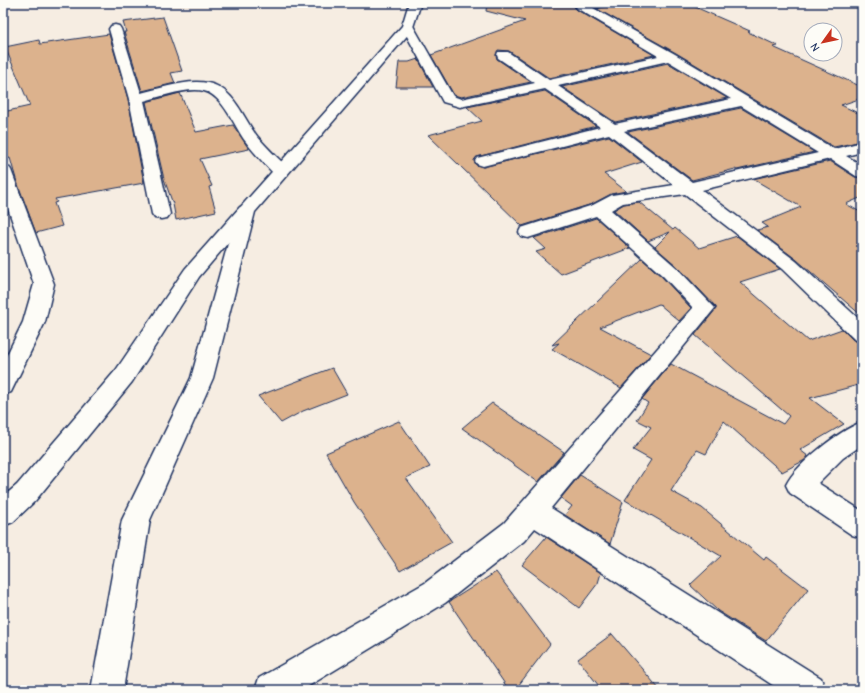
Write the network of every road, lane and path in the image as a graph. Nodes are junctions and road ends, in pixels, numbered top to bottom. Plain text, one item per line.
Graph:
1 (415, 3) edge
2 (602, 3) edge
3 (408, 27) junction
4 (115, 29) dead end
5 (503, 55) dead end
6 (670, 57) junction
7 (546, 85) junction
8 (136, 99) junction
9 (743, 101) junction
10 (612, 129) junction
11 (862, 148) edge
12 (833, 155) junction
13 (483, 161) dead end
14 (3, 170) edge
15 (281, 172) junction
16 (862, 172) edge
17 (689, 188) junction
18 (599, 209) junction
19 (246, 211) junction
20 (161, 214) dead end
21 (528, 232) dead end
22 (862, 334) edge
23 (3, 386) edge
24 (862, 432) edge
25 (532, 511) junction
26 (3, 514) edge
27 (862, 526) edge
28 (106, 690) edge
29 (271, 690) edge
30 (808, 690) edge

1 - 3 street
2 - 6 street
3 - 7 street
3 - 15 street
4 - 8 street
5 - 7 street
6 - 7 street
6 - 9 street
7 - 10 street
8 - 15 street
8 - 20 street
9 - 10 street
9 - 12 street
10 - 13 street
10 - 17 street
11 - 12 street
12 - 16 street
12 - 17 street
14 - 23 street
15 - 19 street
17 - 18 street
17 - 22 street
18 - 21 street
18 - 25 street
19 - 26 street
19 - 28 street
24 - 27 street
25 - 29 street
25 - 30 street

